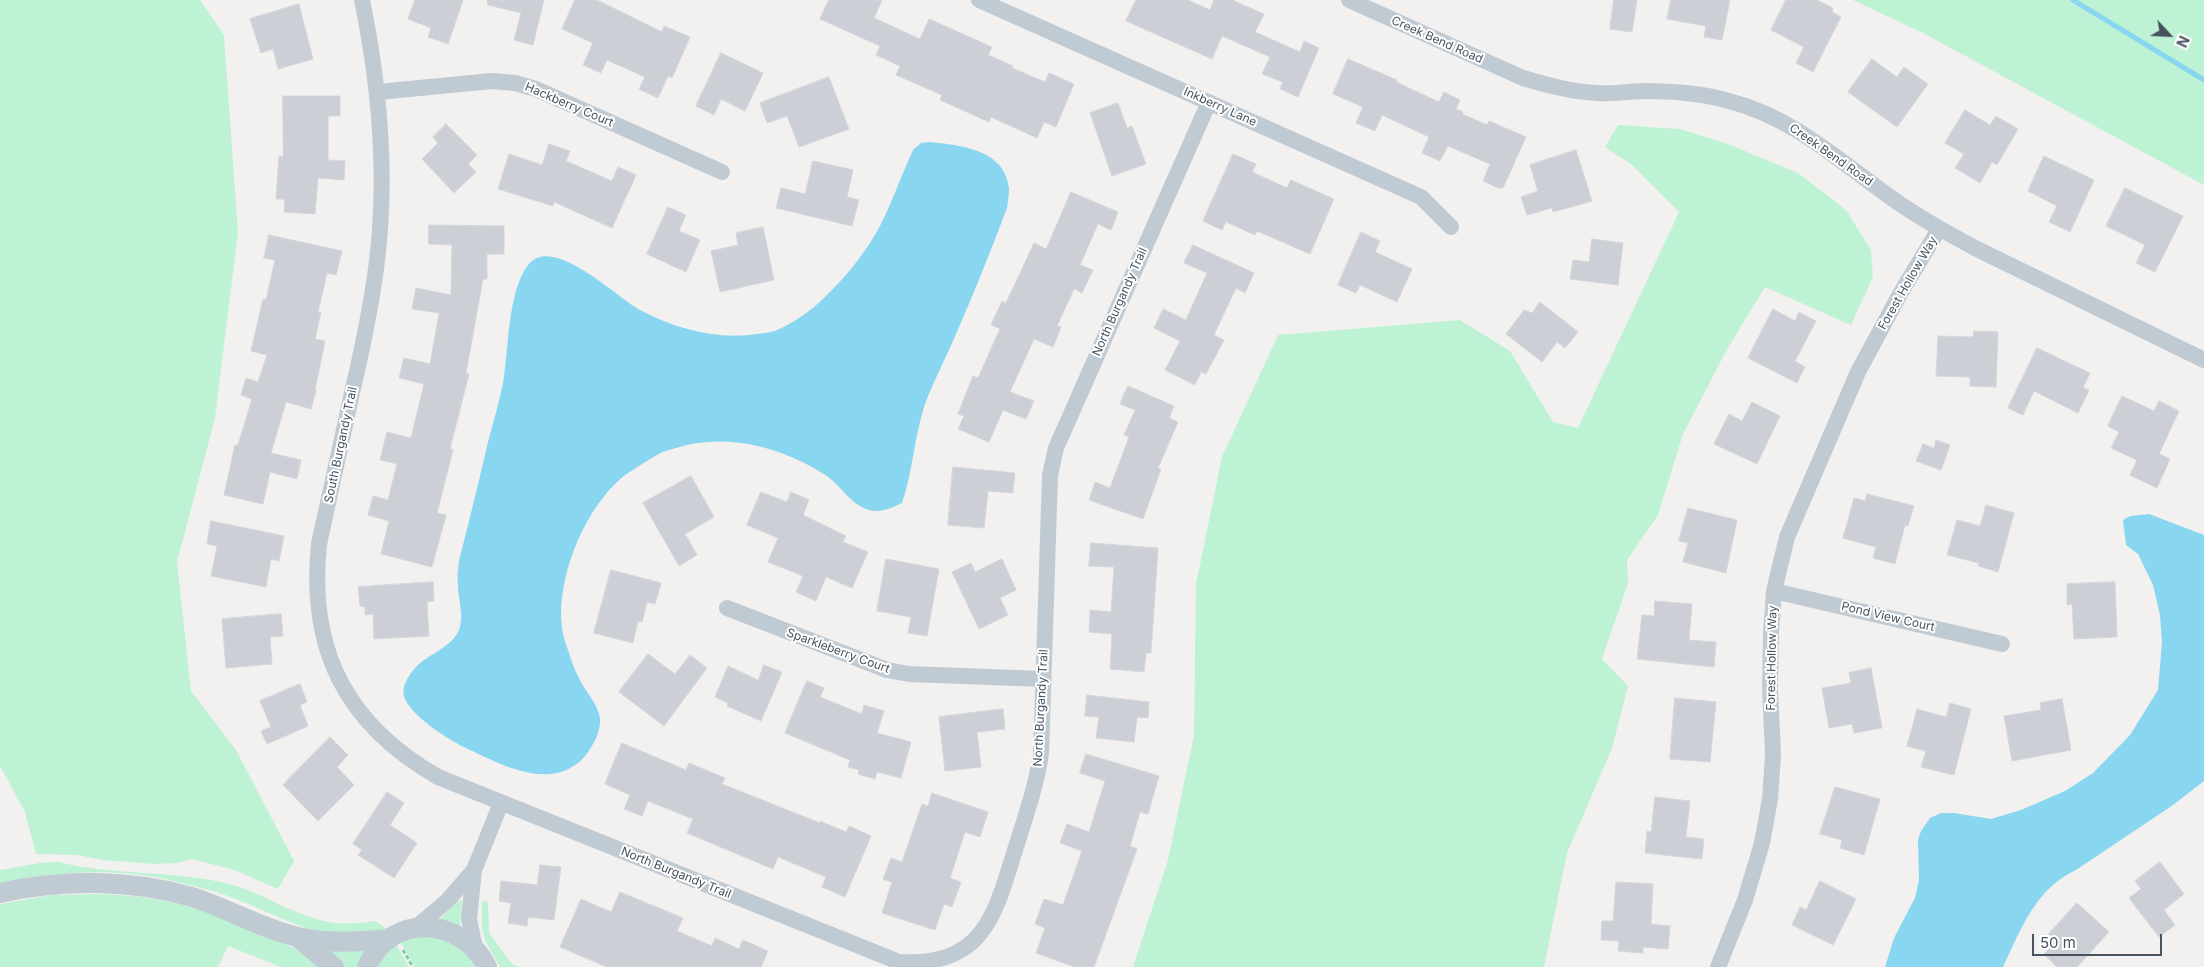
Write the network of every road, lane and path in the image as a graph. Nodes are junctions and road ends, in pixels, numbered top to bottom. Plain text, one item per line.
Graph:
1 (362, 0) edge
2 (979, 0) edge
3 (1349, 0) edge
4 (378, 92) junction
5 (1209, 102) junction
6 (722, 172) dead end
7 (1451, 227) dead end
8 (1940, 229) junction
9 (2204, 360) edge
10 (1774, 590) junction
11 (727, 608) dead end
12 (2002, 644) dead end
13 (1043, 679) junction
14 (501, 803) junction
15 (474, 870) junction
16 (0, 892) edge
17 (415, 928) junction
18 (297, 937) junction
19 (393, 940) junction
20 (475, 948) junction
21 (334, 967) edge
22 (368, 967) edge
23 (413, 967) edge
24 (487, 967) edge
25 (1718, 967) edge

1 - 4 street, South Burgandy Trail
2 - 5 street, Inkberry Lane
3 - 8 street, Creek Bend Road
4 - 6 street, Hackberry Court
4 - 14 street, South Burgandy Trail
5 - 7 street, Inkberry Lane
5 - 13 street, North Burgandy Trail
8 - 9 street, Creek Bend Road
8 - 10 street, Forest Hollow Way
10 - 12 street, Pond View Court
10 - 25 street, Forest Hollow Way
11 - 13 street, Sparkleberry Court
13 - 14 street, North Burgandy Trail
14 - 15 street
15 - 17 street
15 - 20 street
16 - 18 street
17 - 19 street
17 - 20 street
18 - 19 street
18 - 21 street
19 - 22 street
19 - 23 path
20 - 24 street

